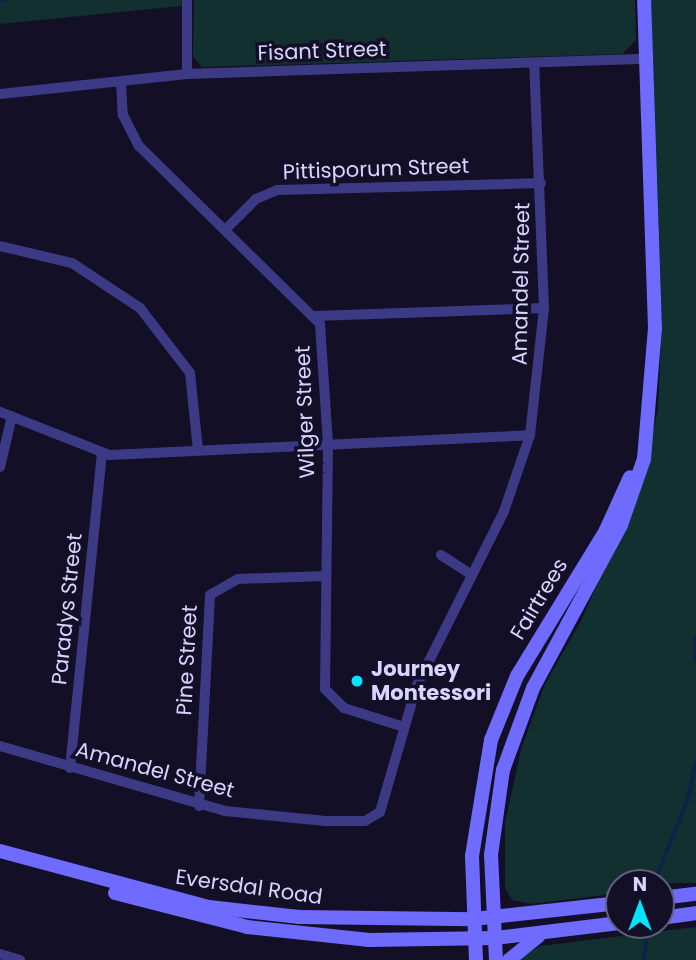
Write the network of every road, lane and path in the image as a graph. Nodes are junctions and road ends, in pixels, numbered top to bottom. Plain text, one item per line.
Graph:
1 (187, 0) edge
2 (644, 0) edge
3 (646, 59) junction
4 (534, 64) junction
5 (187, 74) junction
6 (121, 82) junction
7 (0, 94) edge
8 (541, 183) junction
9 (226, 229) junction
10 (0, 246) edge
11 (544, 308) junction
12 (315, 316) junction
13 (0, 412) edge
14 (12, 416) junction
15 (647, 429) junction
16 (530, 435) junction
17 (328, 444) junction
18 (198, 450) junction
19 (102, 454) junction
20 (0, 467) edge
21 (441, 555) dead end
22 (472, 575) junction
23 (326, 576) junction
24 (404, 727) junction
25 (0, 746) edge
26 (70, 768) junction
27 (200, 806) junction
28 (3, 852) edge
29 (696, 894) edge
30 (675, 896) edge
31 (605, 905) edge
32 (696, 913) edge
33 (675, 916) edge
34 (493, 918) junction
35 (474, 919) junction
36 (605, 925) edge
37 (554, 931) junction
38 (495, 938) junction
39 (475, 939) junction
40 (0, 954) edge
41 (20, 960) edge
42 (476, 960) edge
43 (496, 960) edge
44 (509, 960) edge

1 - 5 street
2 - 3 main road, Fairtrees
3 - 4 street, Fisant Street
3 - 15 main road, Fairtrees
4 - 5 street, Fisant Street
4 - 8 street, Amandel Street
5 - 6 street, Fisant Street
6 - 7 street, Fisant Street
6 - 9 street, Wilger Street
8 - 9 street, Pittisporum Street
8 - 11 street, Amandel Street
9 - 12 street, Wilger Street
10 - 18 street
11 - 12 street
11 - 16 street, Amandel Street
12 - 17 street, Wilger Street
13 - 14 street
14 - 19 street
14 - 20 street
15 - 34 main road, Fairtrees
15 - 35 main road, Fairtrees
16 - 17 street
16 - 22 street, Amandel Street
17 - 18 street
17 - 23 street, Wilger Street
18 - 19 street
19 - 26 street, Paradys Street
21 - 22 street
22 - 24 street, Amandel Street
23 - 24 street, Wilger Street
23 - 27 street, Pine Street
24 - 27 street, Amandel Street
25 - 26 street, Amandel Street
26 - 27 street, Amandel Street
28 - 35 main road, Eversdal Road
28 - 39 main road, Eversdal Road
29 - 30 main road
31 - 34 main road, Eversdal Road
32 - 33 main road
34 - 35 main road, Eversdal Road
34 - 38 main road, Fairtrees
35 - 39 main road, Fairtrees
36 - 37 main road, Eversdal Road
37 - 38 main road, Eversdal Road
37 - 44 main road
38 - 39 main road, Eversdal Road
38 - 43 main road
39 - 42 main road
40 - 41 street

